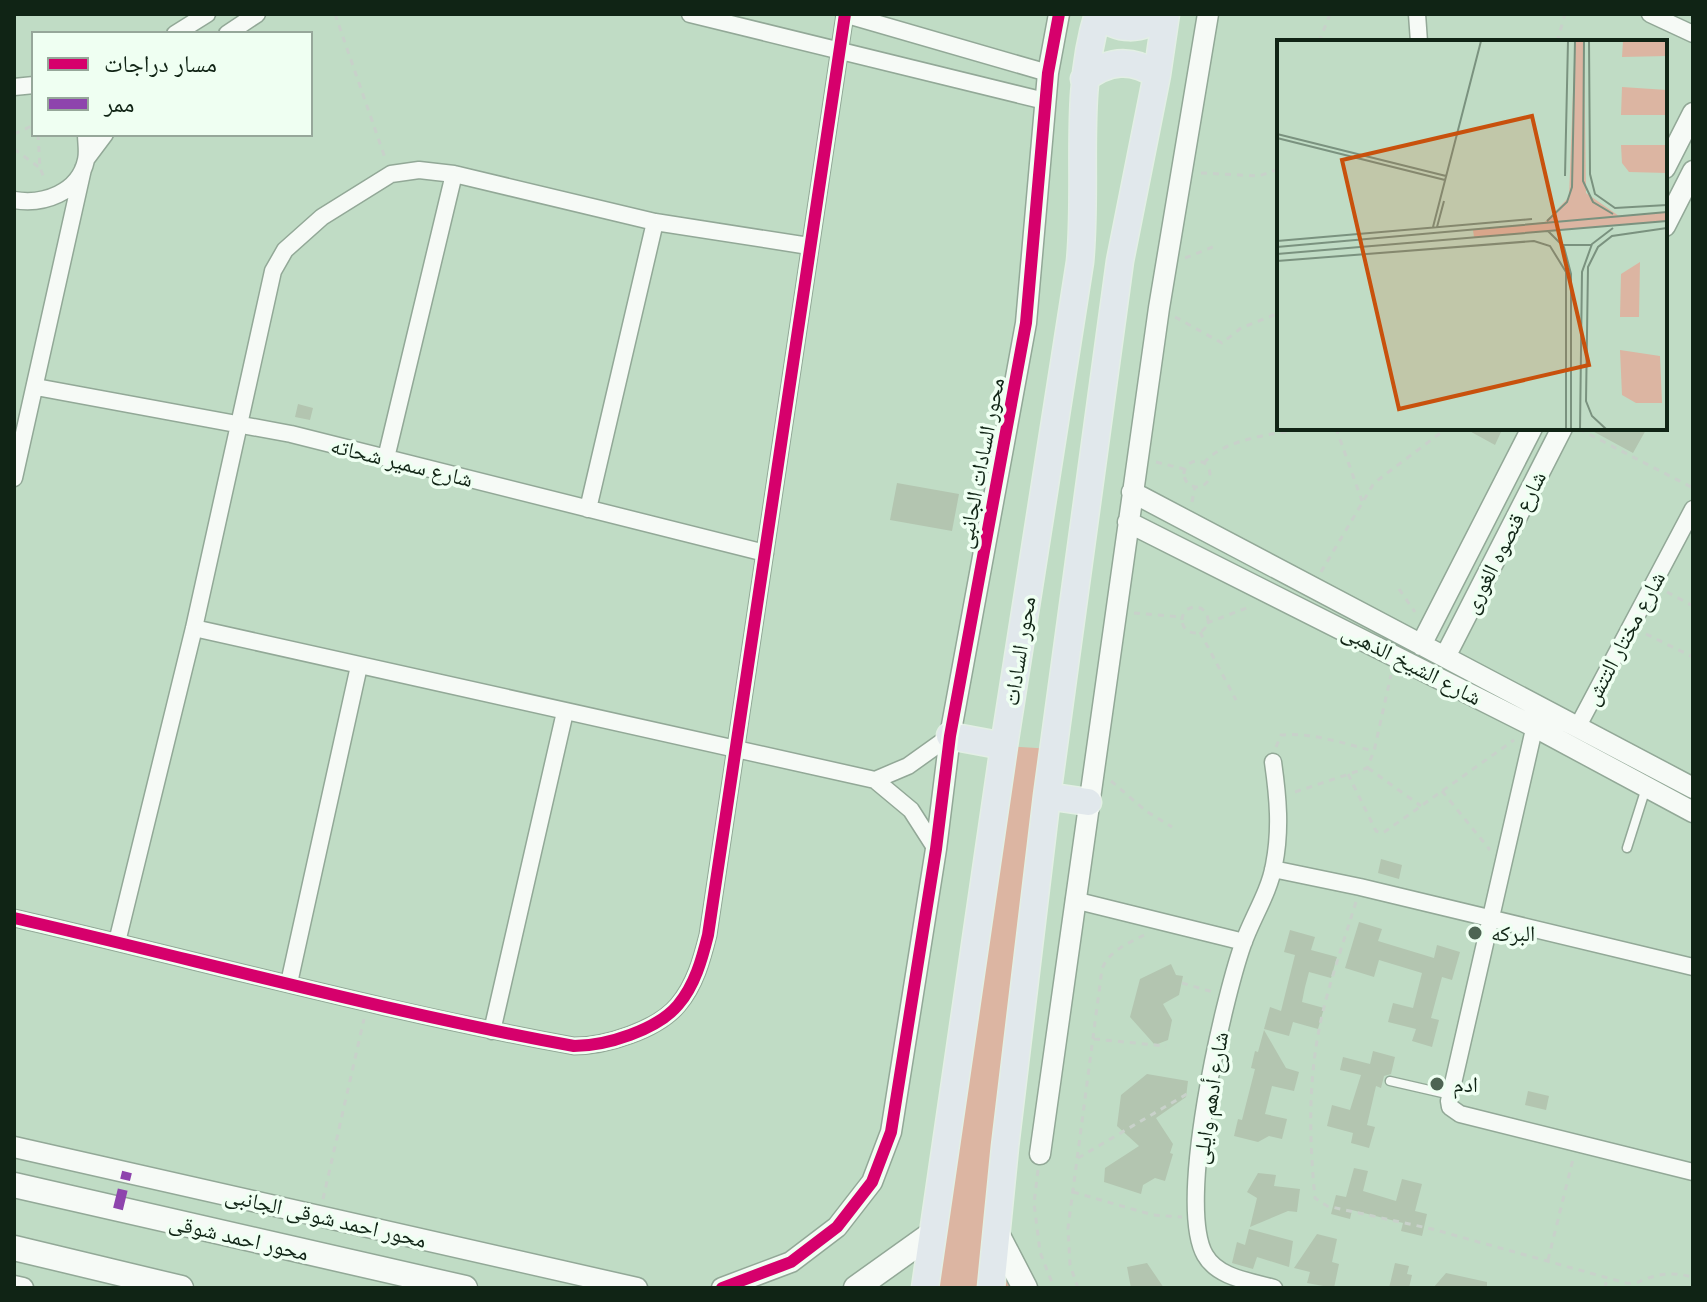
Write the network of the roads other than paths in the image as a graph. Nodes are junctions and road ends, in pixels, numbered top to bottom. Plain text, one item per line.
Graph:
1 (207, 14) edge
2 (257, 14) edge
3 (690, 14) edge
4 (845, 14) edge
5 (1059, 14) edge
6 (1099, 14) edge
7 (1160, 14) edge
8 (1166, 14) edge
9 (1208, 14) edge
10 (1417, 14) edge
11 (1650, 14) edge
12 (178, 32) edge
13 (230, 32) edge
14 (1693, 34) edge
15 (1419, 40) edge
16 (841, 49) junction
17 (1048, 73) junction
18 (1157, 75) junction
19 (1084, 79) junction
20 (1045, 101) junction
21 (1693, 113) edge
22 (86, 136) edge
23 (104, 136) edge
24 (85, 164) junction
25 (1667, 164) edge
26 (454, 174) junction
27 (1690, 185) edge
28 (14, 200) edge
29 (655, 222) junction
30 (1667, 223) edge
31 (809, 246) junction
32 (36, 387) junction
33 (239, 425) junction
34 (1531, 430) edge
35 (1561, 430) edge
36 (386, 458) junction
37 (14, 478) edge
38 (1132, 492) junction
39 (588, 509) junction
40 (1693, 509) edge
41 (1128, 522) junction
42 (765, 553) junction
43 (194, 628) junction
44 (1425, 638) junction
45 (1445, 657) junction
46 (359, 666) junction
47 (565, 712) junction
48 (1536, 717) junction
49 (1578, 726) junction
50 (950, 736) junction
51 (1004, 746) junction
52 (736, 749) junction
53 (1273, 762) road end
54 (875, 780) junction
55 (1647, 787) junction
56 (1693, 788) edge
57 (1047, 796) junction
58 (1088, 802) junction
59 (1693, 812) edge
60 (1627, 848) dead end
61 (936, 849) junction
62 (1273, 869) junction
63 (1074, 900) junction
64 (1490, 917) junction
65 (14, 918) edge
66 (117, 942) junction
67 (1244, 942) junction
68 (1693, 967) edge
69 (289, 983) junction
70 (492, 1031) junction
71 (1390, 1081) dead end
72 (1451, 1095) junction
73 (14, 1147) edge
74 (1040, 1154) road end
75 (1693, 1172) edge
76 (14, 1185) edge
77 (933, 1233) junction
78 (997, 1234) junction
79 (14, 1248) edge
80 (14, 1286) edge
81 (23, 1288) edge
82 (181, 1288) edge
83 (465, 1288) edge
84 (637, 1288) edge
85 (722, 1288) edge
86 (856, 1288) edge
87 (925, 1288) edge
88 (991, 1288) edge
89 (1025, 1288) edge
90 (1274, 1288) edge

1 - 12 street
2 - 13 street
3 - 16 street
4 - 16 street
4 - 17 street
5 - 17 street, محور السادات الجانبى
6 - 7 main road
6 - 19 main road, محور السادات
8 - 18 main road, محور السادات
9 - 38 street
10 - 15 street
11 - 14 street
16 - 20 street
16 - 31 street
17 - 20 street, محور السادات الجانبى
18 - 19 main road
18 - 57 main road, محور السادات
19 - 51 main road, محور السادات
20 - 50 street, محور السادات الجانبى
21 - 25 street
22 - 24 street
23 - 24 street
24 - 28 street
24 - 32 street
26 - 29 street
26 - 33 street
26 - 36 street
27 - 30 street
29 - 31 street
29 - 39 street
31 - 42 street
32 - 33 street, شارع سمير شحاته
32 - 37 street
33 - 36 street, شارع سمير شحاته
33 - 43 street
34 - 44 street, شارع قنصوه الغورى
35 - 45 street, شارع قنصوه الغورى
36 - 39 street, شارع سمير شحاته
38 - 41 street
38 - 44 street, شارع الشيخ الذهبى
39 - 42 street, شارع سمير شحاته
40 - 49 street, شارع مختار التتش
41 - 48 street, شارع الشيخ الذهبى
41 - 58 street
42 - 52 street
43 - 46 street
43 - 66 street
44 - 45 street, شارع الشيخ الذهبى
45 - 48 street, شارع الشيخ الذهبى
46 - 47 street
46 - 69 street
47 - 52 street
47 - 70 street
48 - 49 street, شارع الشيخ الذهبى
48 - 55 street, شارع الشيخ الذهبى
48 - 64 street
49 - 56 street, شارع الشيخ الذهبى
50 - 51 main road
50 - 54 street
50 - 61 street, محور السادات الجانبى
51 - 77 main road, محور السادات
52 - 54 street
52 - 70 street
53 - 62 street, شارع أدهم وايلى
54 - 61 street
55 - 59 street, شارع الشيخ الذهبى
55 - 60 lane
57 - 58 main road
57 - 78 main road, محور السادات
58 - 63 street
61 - 85 street, محور السادات الجانبى
62 - 64 street
62 - 67 street, شارع أدهم وايلى
63 - 67 street
63 - 74 street
64 - 68 street
64 - 72 street
65 - 66 street
66 - 69 street
67 - 90 street, شارع أدهم وايلى
69 - 70 street
71 - 72 lane
72 - 75 street
73 - 84 street, محور احمد شوقى الجانبى
76 - 83 main road, محور احمد شوقى
77 - 86 main road
77 - 87 main road, محور السادات
78 - 88 main road, محور السادات
78 - 89 main road
79 - 82 main road
80 - 81 street

